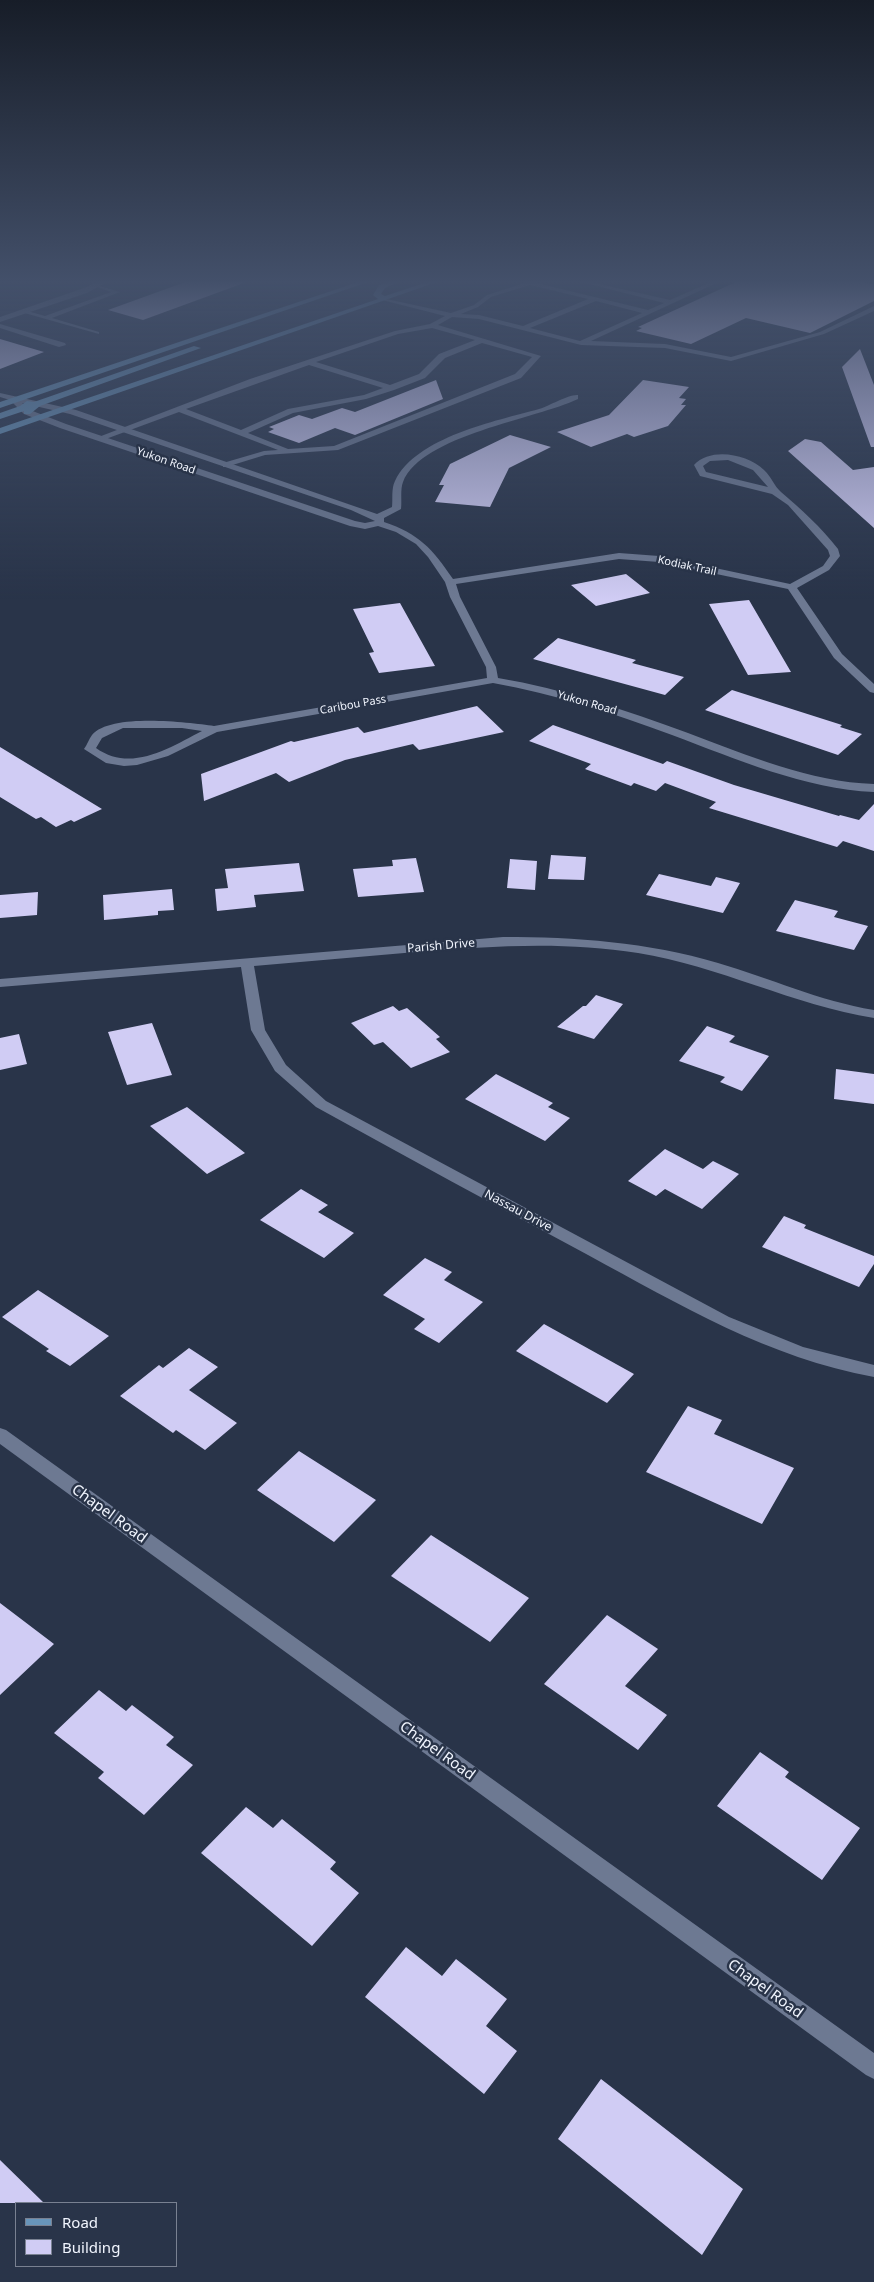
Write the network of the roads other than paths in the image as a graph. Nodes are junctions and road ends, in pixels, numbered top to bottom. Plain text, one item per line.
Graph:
1 (51, 387) edge
2 (86, 387) edge
3 (124, 387) edge
4 (238, 387) edge
5 (489, 387) edge
6 (391, 388) edge
7 (0, 395) edge
8 (575, 397) dead end
9 (14, 400) junction
10 (0, 405) edge
11 (29, 407) junction
12 (62, 409) junction
13 (179, 409) junction
14 (0, 416) edge
15 (39, 417) junction
16 (123, 430) junction
17 (0, 431) edge
18 (241, 433) junction
19 (100, 438) junction
20 (290, 451) junction
21 (226, 465) junction
22 (775, 492) junction
23 (378, 520) junction
24 (450, 582) junction
25 (791, 587) junction
26 (493, 680) junction
27 (874, 690) edge
28 (214, 729) junction
29 (874, 788) edge
30 (247, 962) junction
31 (0, 983) edge
32 (874, 1014) edge
33 (874, 1372) edge
34 (0, 1435) edge
35 (874, 2067) edge

1 - 9 main road
2 - 11 main road
3 - 12 main road
4 - 13 lane
5 - 20 lane
6 - 18 lane
7 - 9 street
8 - 23 street
9 - 10 main road
9 - 11 street, Yukon Road
11 - 12 street, Yukon Road
11 - 14 main road
11 - 15 street, Yukon Road
12 - 15 main road
12 - 16 street, Yukon Road
13 - 16 lane
13 - 18 lane
15 - 17 main road
15 - 19 street, Yukon Road
16 - 19 lane
16 - 21 street, Yukon Road
18 - 20 lane
19 - 23 street, Yukon Road
20 - 21 lane
21 - 23 street, Yukon Road
22 - 22 street
22 - 25 street
23 - 24 street, Yukon Road
24 - 25 street, Kodiak Trail
24 - 26 street, Yukon Road
25 - 27 street
26 - 28 street, Caribou Pass
26 - 29 street, Yukon Road
28 - 28 street, Caribou Pass
30 - 31 street, Parish Drive
30 - 32 street, Parish Drive
30 - 33 street, Nassau Drive
34 - 35 street, Chapel Road

